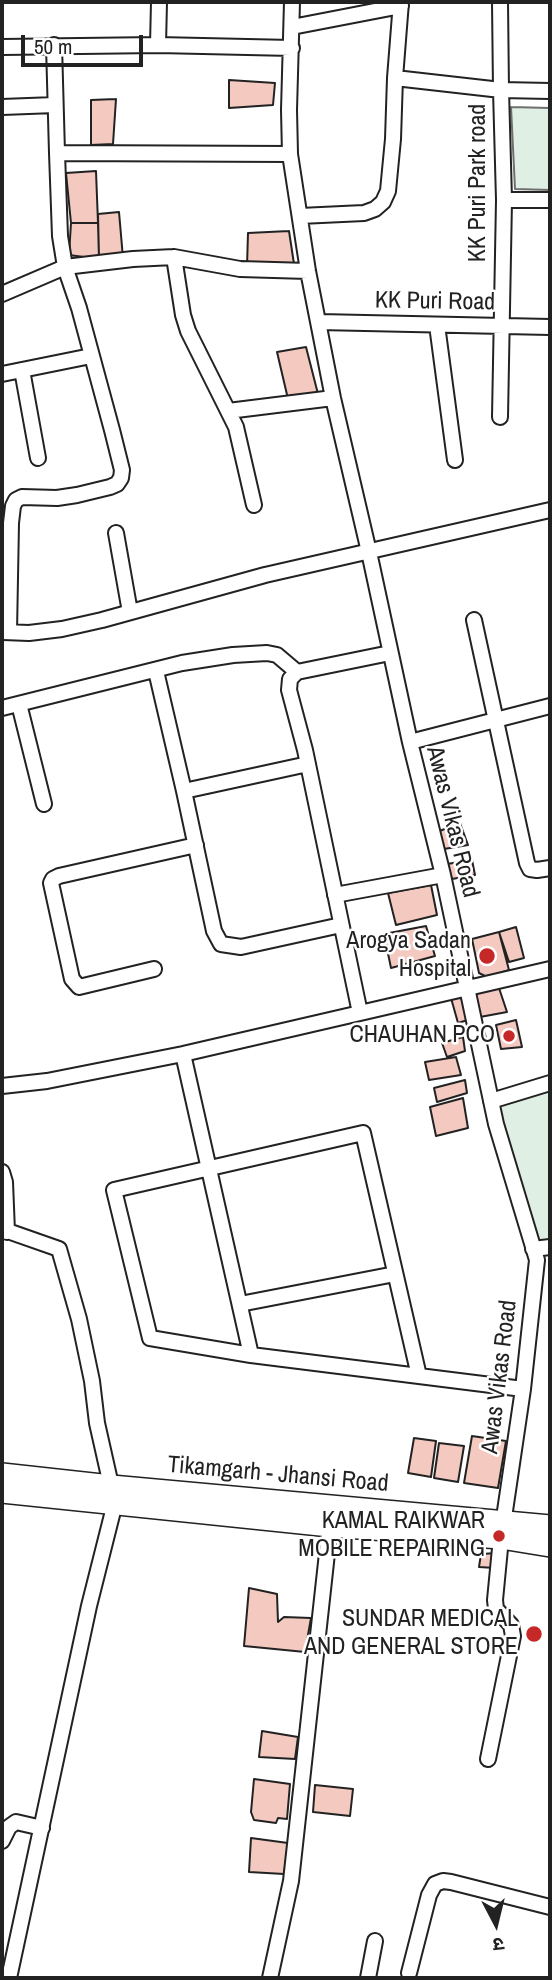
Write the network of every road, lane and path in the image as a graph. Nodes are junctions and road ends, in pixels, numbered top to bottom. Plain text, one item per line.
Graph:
1 (159, 2) edge
2 (292, 2) edge
3 (500, 2) edge
4 (401, 4) edge
5 (292, 27) junction
6 (54, 45) junction
7 (158, 45) junction
8 (2, 47) edge
9 (292, 48) junction
10 (395, 78) junction
11 (501, 90) junction
12 (550, 91) edge
13 (55, 105) junction
14 (2, 107) edge
15 (57, 153) junction
16 (290, 155) junction
17 (504, 200) junction
18 (550, 200) edge
19 (300, 216) junction
20 (174, 257) junction
21 (65, 267) junction
22 (308, 271) junction
23 (2, 294) edge
24 (319, 322) junction
25 (437, 325) junction
26 (501, 326) junction
27 (550, 327) edge
28 (91, 356) junction
29 (22, 370) junction
30 (2, 374) edge
31 (333, 398) junction
32 (228, 411) junction
33 (500, 417) dead end
34 (38, 458) dead end
35 (455, 460) dead end
36 (254, 505) dead end
37 (550, 510) edge
38 (116, 533) dead end
39 (369, 552) junction
40 (130, 612) junction
41 (474, 620) dead end
42 (6, 632) edge
43 (390, 653) junction
44 (156, 671) junction
45 (297, 672) junction
46 (19, 704) junction
47 (550, 706) edge
48 (2, 708) edge
49 (496, 720) junction
50 (410, 742) junction
51 (308, 764) junction
52 (184, 791) junction
53 (44, 804) dead end
54 (196, 845) junction
55 (550, 868) edge
56 (443, 875) junction
57 (335, 895) junction
58 (341, 925) junction
59 (155, 969) dead end
60 (550, 969) edge
61 (468, 988) junction
62 (360, 1013) junction
63 (183, 1054) junction
64 (550, 1083) edge
65 (2, 1086) edge
66 (491, 1101) junction
67 (209, 1167) junction
68 (2, 1172) edge
69 (4, 1231) edge
70 (550, 1247) edge
71 (533, 1249) junction
72 (395, 1274) junction
73 (240, 1304) junction
74 (251, 1355) junction
75 (419, 1376) junction
76 (523, 1389) junction
77 (2, 1475) edge
78 (2, 1492) edge
79 (113, 1495) junction
80 (330, 1526) junction
81 (550, 1526) edge
82 (502, 1530) junction
83 (550, 1545) edge
84 (488, 1759) dead end
85 (42, 1828) junction
86 (2, 1841) edge
87 (550, 1907) edge
88 (375, 1941) dead end
89 (408, 1973) dead end
90 (9, 1978) edge
91 (270, 1978) edge
92 (368, 1978) edge

1 - 7 street
2 - 5 street, Awas Vikas Road
3 - 11 street
4 - 5 street
4 - 10 street
5 - 9 street, Awas Vikas Road
6 - 7 street
6 - 8 street
6 - 13 street
7 - 9 street
9 - 16 street, Awas Vikas Road
10 - 11 street
10 - 19 street
11 - 12 street, KK Puri Park road
11 - 17 street, KK Puri Park road
13 - 14 street
13 - 15 street
15 - 16 street
15 - 21 street
16 - 19 street, Awas Vikas Road
17 - 18 street
17 - 26 street, KK Puri Park road
19 - 22 street, Awas Vikas Road
20 - 21 street
20 - 22 street
20 - 32 street
21 - 23 street
21 - 28 street
22 - 24 street, Awas Vikas Road
24 - 25 street, KK Puri Road
24 - 31 street, Awas Vikas Road
25 - 26 street, KK Puri Road
25 - 35 street
26 - 27 street, KK Puri Road
26 - 33 street, KK Puri Park road
28 - 29 street
28 - 42 street
29 - 30 street
29 - 34 street
31 - 32 street
31 - 39 street, Awas Vikas Road
32 - 36 street
37 - 39 street
38 - 40 street
39 - 40 street
39 - 43 street, Awas Vikas Road
40 - 42 street
41 - 49 street
43 - 45 street
43 - 50 street, Awas Vikas Road
44 - 45 street
44 - 46 street
44 - 52 street
45 - 51 street
46 - 48 street
46 - 53 street
47 - 49 street
49 - 50 street
49 - 55 street
50 - 56 street, Awas Vikas Road
51 - 52 street
51 - 57 street
52 - 54 street
54 - 58 street
54 - 59 street
56 - 57 street
56 - 61 street, Awas Vikas Road
57 - 58 street
58 - 62 street
60 - 61 street
61 - 62 street
61 - 66 street, Awas Vikas Road
62 - 63 street
63 - 65 street
63 - 67 street
64 - 66 street
66 - 71 street, Awas Vikas Road
67 - 72 street
67 - 73 street
67 - 74 street
68 - 69 street
69 - 79 street
70 - 71 street
71 - 76 street, Awas Vikas Road
72 - 73 street
72 - 75 street
73 - 74 street
74 - 75 street
75 - 76 street
76 - 82 street, Awas Vikas Road
77 - 79 street, Tikamgarh - Jhansi Road
78 - 79 street
79 - 80 street
79 - 82 street, Tikamgarh - Jhansi Road
79 - 85 street
80 - 82 street
80 - 91 street
81 - 82 street, Tikamgarh - Jhansi Road
82 - 83 street
82 - 84 street, Awas Vikas Road
85 - 86 street
85 - 90 street
87 - 89 street
88 - 92 street

